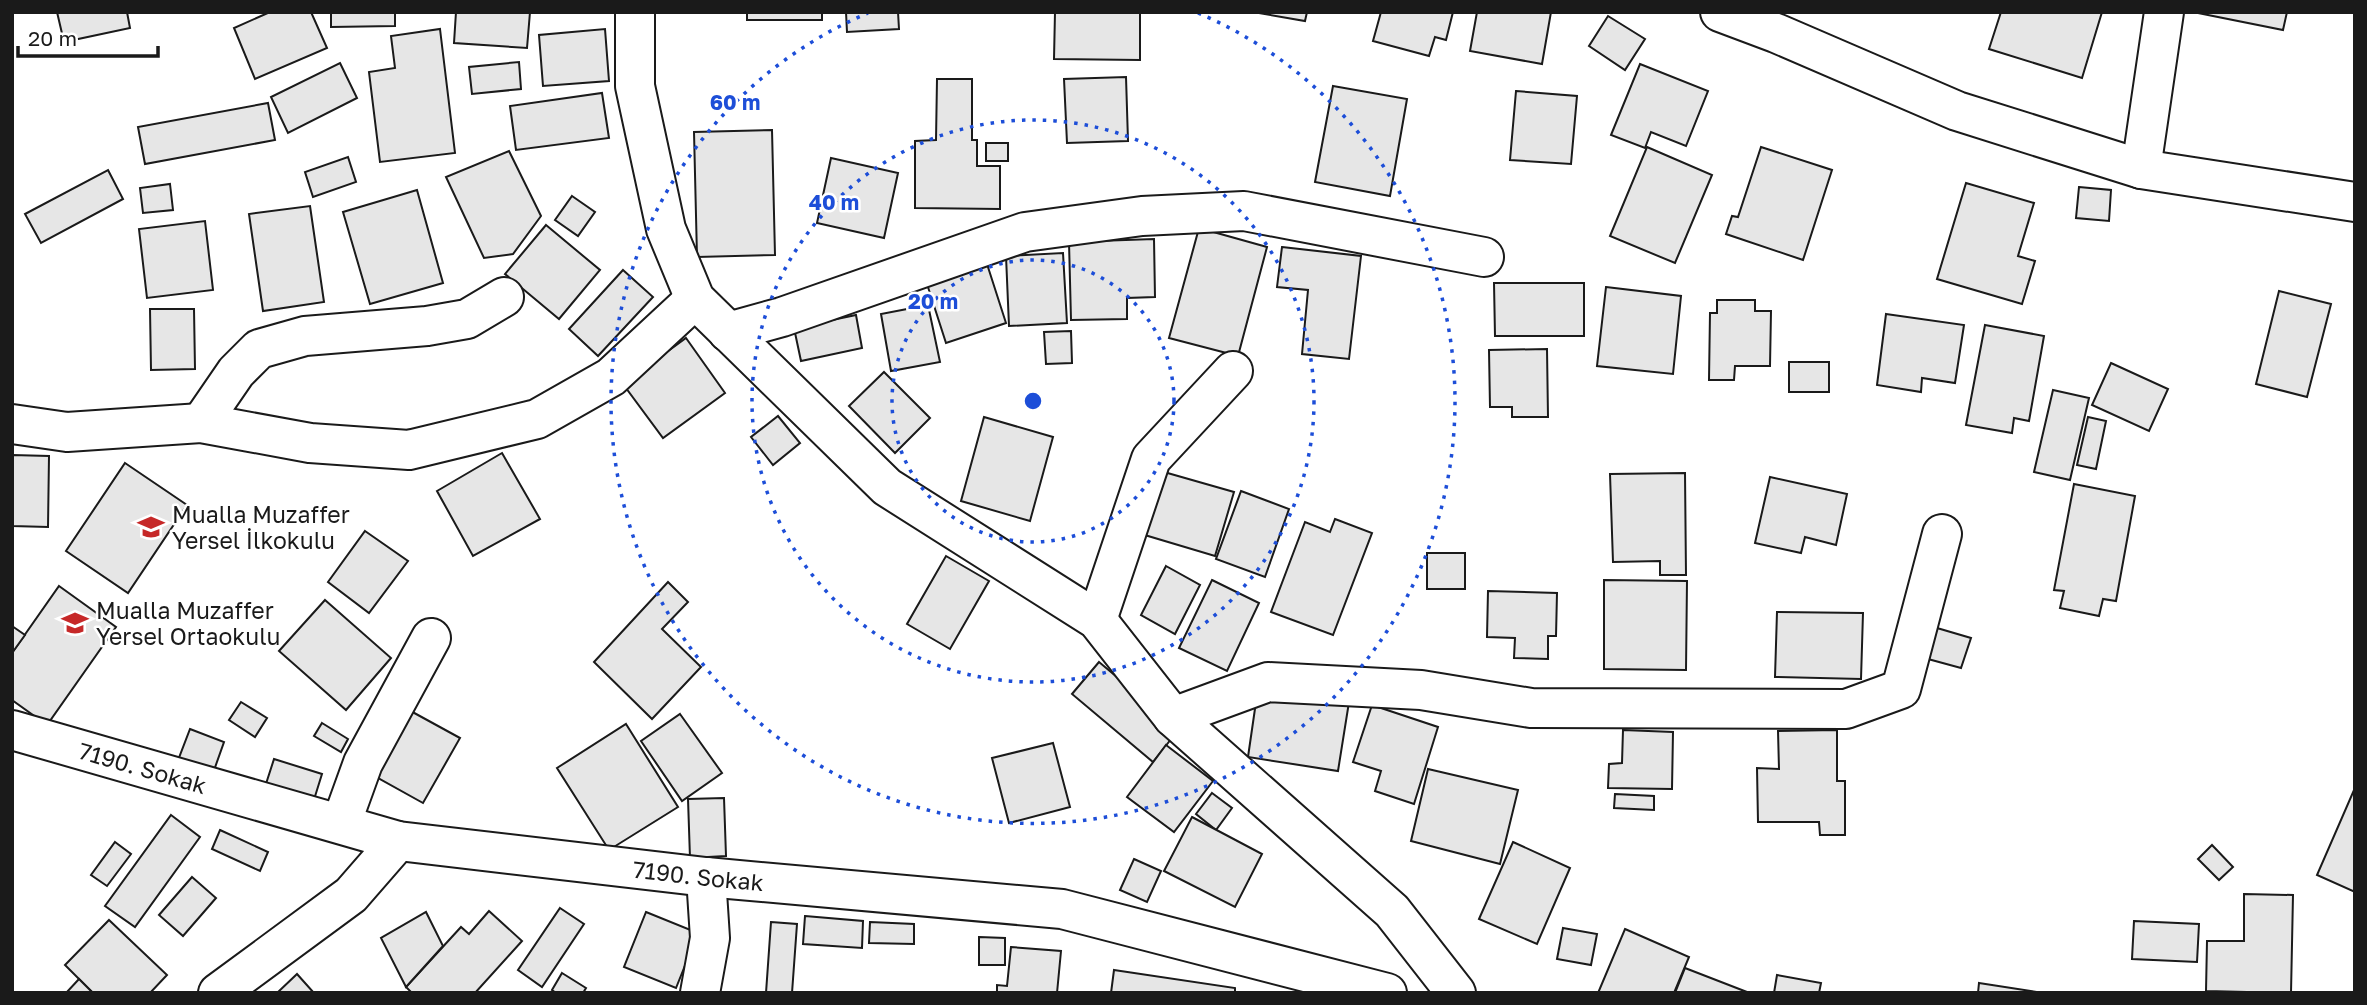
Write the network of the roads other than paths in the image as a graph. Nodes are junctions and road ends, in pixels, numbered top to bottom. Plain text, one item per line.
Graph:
1 (635, 12) edge
2 (1720, 12) edge
3 (2164, 12) edge
4 (1778, 23) edge
5 (2141, 169) junction
6 (2355, 202) edge
7 (1484, 257) dead end
8 (504, 297) dead end
9 (695, 299) junction
10 (728, 332) junction
11 (1233, 371) dead end
12 (201, 423) junction
13 (12, 424) edge
14 (1942, 534) dead end
15 (1097, 620) junction
16 (431, 638) dead end
17 (1173, 717) junction
18 (15, 739) edge
19 (341, 824) junction
20 (398, 841) junction
21 (706, 877) junction
22 (710, 937) junction
23 (218, 993) edge
24 (700, 993) edge
25 (717, 993) edge
26 (1387, 993) edge
27 (1457, 993) edge

1 - 9 street
2 - 4 street
3 - 5 street
4 - 5 street
5 - 6 street
7 - 10 street
8 - 12 street
9 - 10 street
9 - 12 street
10 - 15 street
11 - 15 street
12 - 13 street
14 - 17 street
15 - 17 street
16 - 19 street
17 - 27 street
18 - 19 street, 7190. Sokak
19 - 20 street, 7190. Sokak
20 - 21 street, 7190. Sokak
20 - 23 street
21 - 22 street
21 - 26 street, 7190. Sokak
22 - 24 street
22 - 25 street

